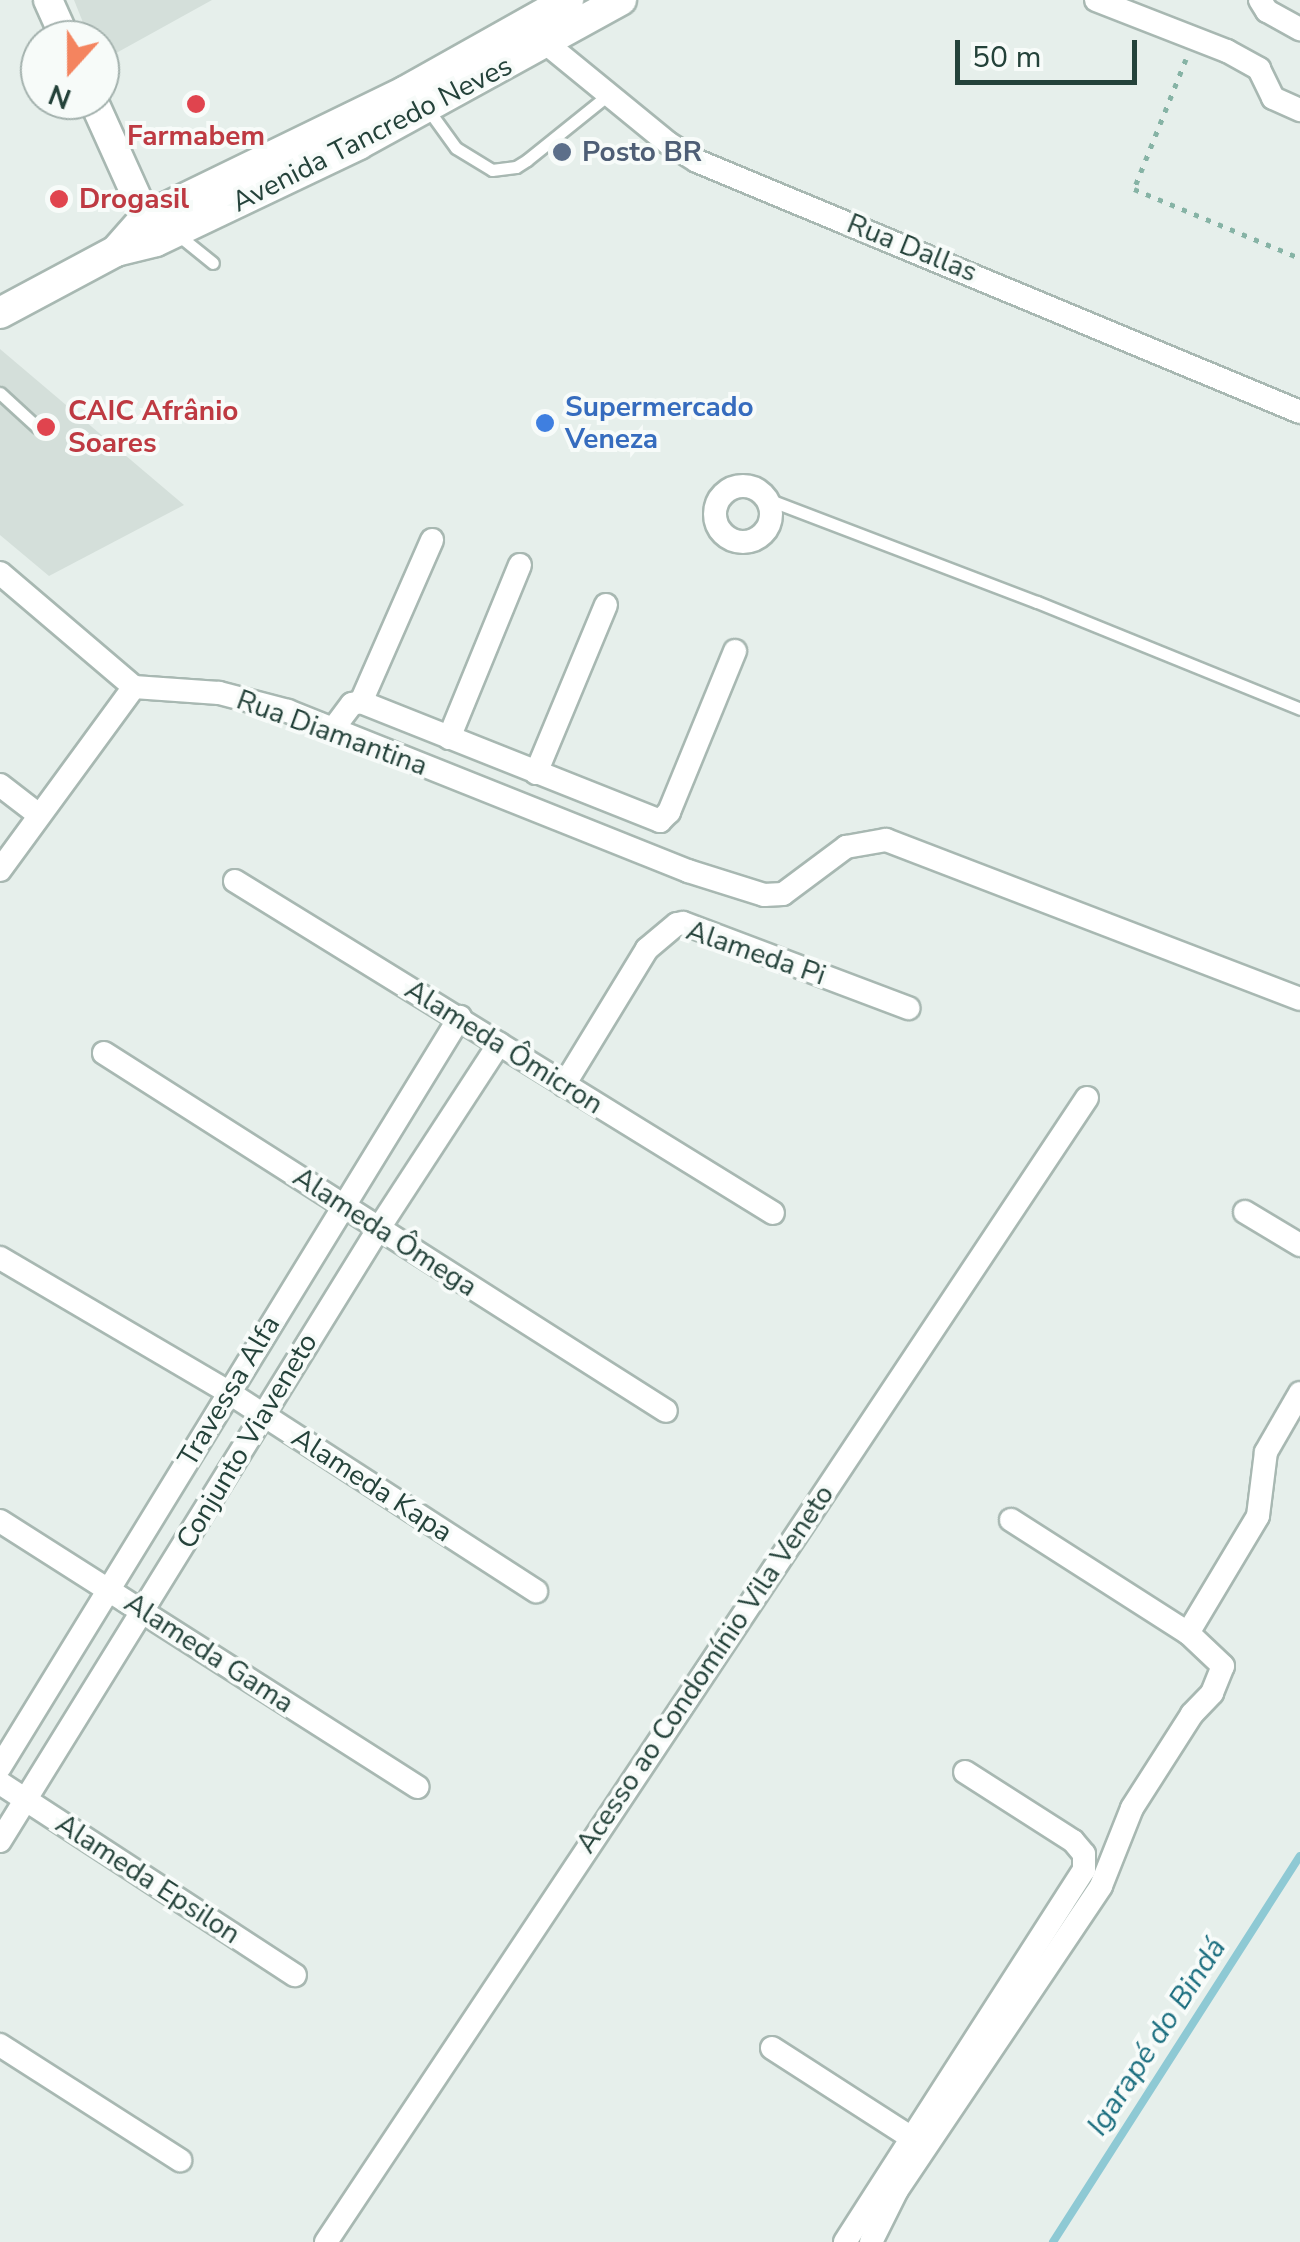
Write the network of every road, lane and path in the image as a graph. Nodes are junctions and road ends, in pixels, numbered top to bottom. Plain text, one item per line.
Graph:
1 (568, 0) edge
2 (621, 0) edge
3 (1096, 0) edge
4 (1260, 0) edge
5 (1300, 29) edge
6 (1194, 37) junction
7 (547, 44) junction
8 (609, 94) junction
9 (427, 108) junction
10 (1300, 110) edge
11 (103, 120) edge
12 (159, 231) junction
13 (1300, 258) edge
14 (213, 262) dead end
15 (0, 313) edge
16 (0, 393) edge
17 (1300, 412) edge
18 (38, 428) dead end
19 (767, 500) dead end
20 (432, 540) dead end
21 (520, 565) dead end
22 (0, 573) edge
23 (606, 605) dead end
24 (735, 651) dead end
25 (134, 687) junction
26 (362, 702) junction
27 (1300, 709) edge
28 (333, 729) junction
29 (449, 738) junction
30 (536, 774) junction
31 (0, 785) edge
32 (39, 815) junction
33 (0, 870) edge
34 (235, 881) dead end
35 (1300, 999) edge
36 (908, 1008) dead end
37 (460, 1017) junction
38 (499, 1044) junction
39 (104, 1053) dead end
40 (564, 1085) junction
41 (1087, 1098) dead end
42 (343, 1204) junction
43 (1245, 1212) dead end
44 (774, 1213) dead end
45 (379, 1228) junction
46 (1300, 1245) edge
47 (0, 1258) edge
48 (228, 1392) junction
49 (1300, 1393) edge
50 (666, 1410) dead end
51 (262, 1415) junction
52 (1012, 1520) dead end
53 (0, 1521) edge
54 (110, 1590) junction
55 (536, 1591) dead end
56 (144, 1610) junction
57 (1188, 1633) junction
58 (0, 1767) edge
59 (966, 1772) dead end
60 (0, 1783) edge
61 (418, 1788) dead end
62 (25, 1799) junction
63 (0, 1841) edge
64 (295, 1975) dead end
65 (0, 2045) edge
66 (772, 2048) dead end
67 (910, 2137) junction
68 (180, 2160) dead end
69 (326, 2242) edge
70 (846, 2242) edge
71 (871, 2242) edge

1 - 12 main road, Avenida Tancredo Neves
2 - 7 main road, Avenida Tancredo Neves
3 - 6 street
4 - 5 street
6 - 10 street
6 - 13 path
7 - 8 street, Rua Dallas
7 - 9 main road, Avenida Tancredo Neves
8 - 9 lane
8 - 17 street, Rua Dallas
9 - 12 main road, Avenida Tancredo Neves
11 - 12 street
12 - 14 lane
12 - 15 main road, Avenida Tancredo Neves
16 - 18 lane
19 - 27 lane
20 - 26 street
21 - 29 street
22 - 25 street
23 - 30 street
24 - 30 street
25 - 28 street, Rua Diamantina
25 - 32 street
26 - 28 street
26 - 29 street
28 - 35 street, Rua Diamantina
29 - 30 street
31 - 32 street
32 - 33 street
34 - 37 street, Alameda Ômicron
36 - 40 street, Alameda Pi
37 - 38 street, Alameda Ômicron
37 - 42 street, Travessa Alfa
38 - 40 street, Alameda Ômicron
38 - 45 street, Conjunto Viaveneto
39 - 42 street, Alameda Ômega
40 - 44 street, Alameda Ômicron
41 - 69 street, Acesso ao Condomínio Vila Veneto
42 - 45 street, Alameda Ômega
42 - 48 street, Travessa Alfa
43 - 46 street
45 - 50 street, Alameda Ômega
45 - 51 street, Conjunto Viaveneto
47 - 48 street, Alameda Kapa
48 - 51 street, Alameda Kapa
48 - 54 street, Travessa Alfa
49 - 57 street
51 - 55 street, Alameda Kapa
51 - 56 street, Conjunto Viaveneto
52 - 57 street
53 - 54 street, Alameda Gama
54 - 56 street, Alameda Gama
54 - 58 street, Travessa Alfa
56 - 61 street, Alameda Gama
56 - 62 street, Conjunto Viaveneto
57 - 71 street
59 - 67 street
60 - 62 street, Alameda Epsilon
62 - 63 street, Conjunto Viaveneto
62 - 64 street, Alameda Epsilon
65 - 68 street
66 - 67 street
67 - 70 street

